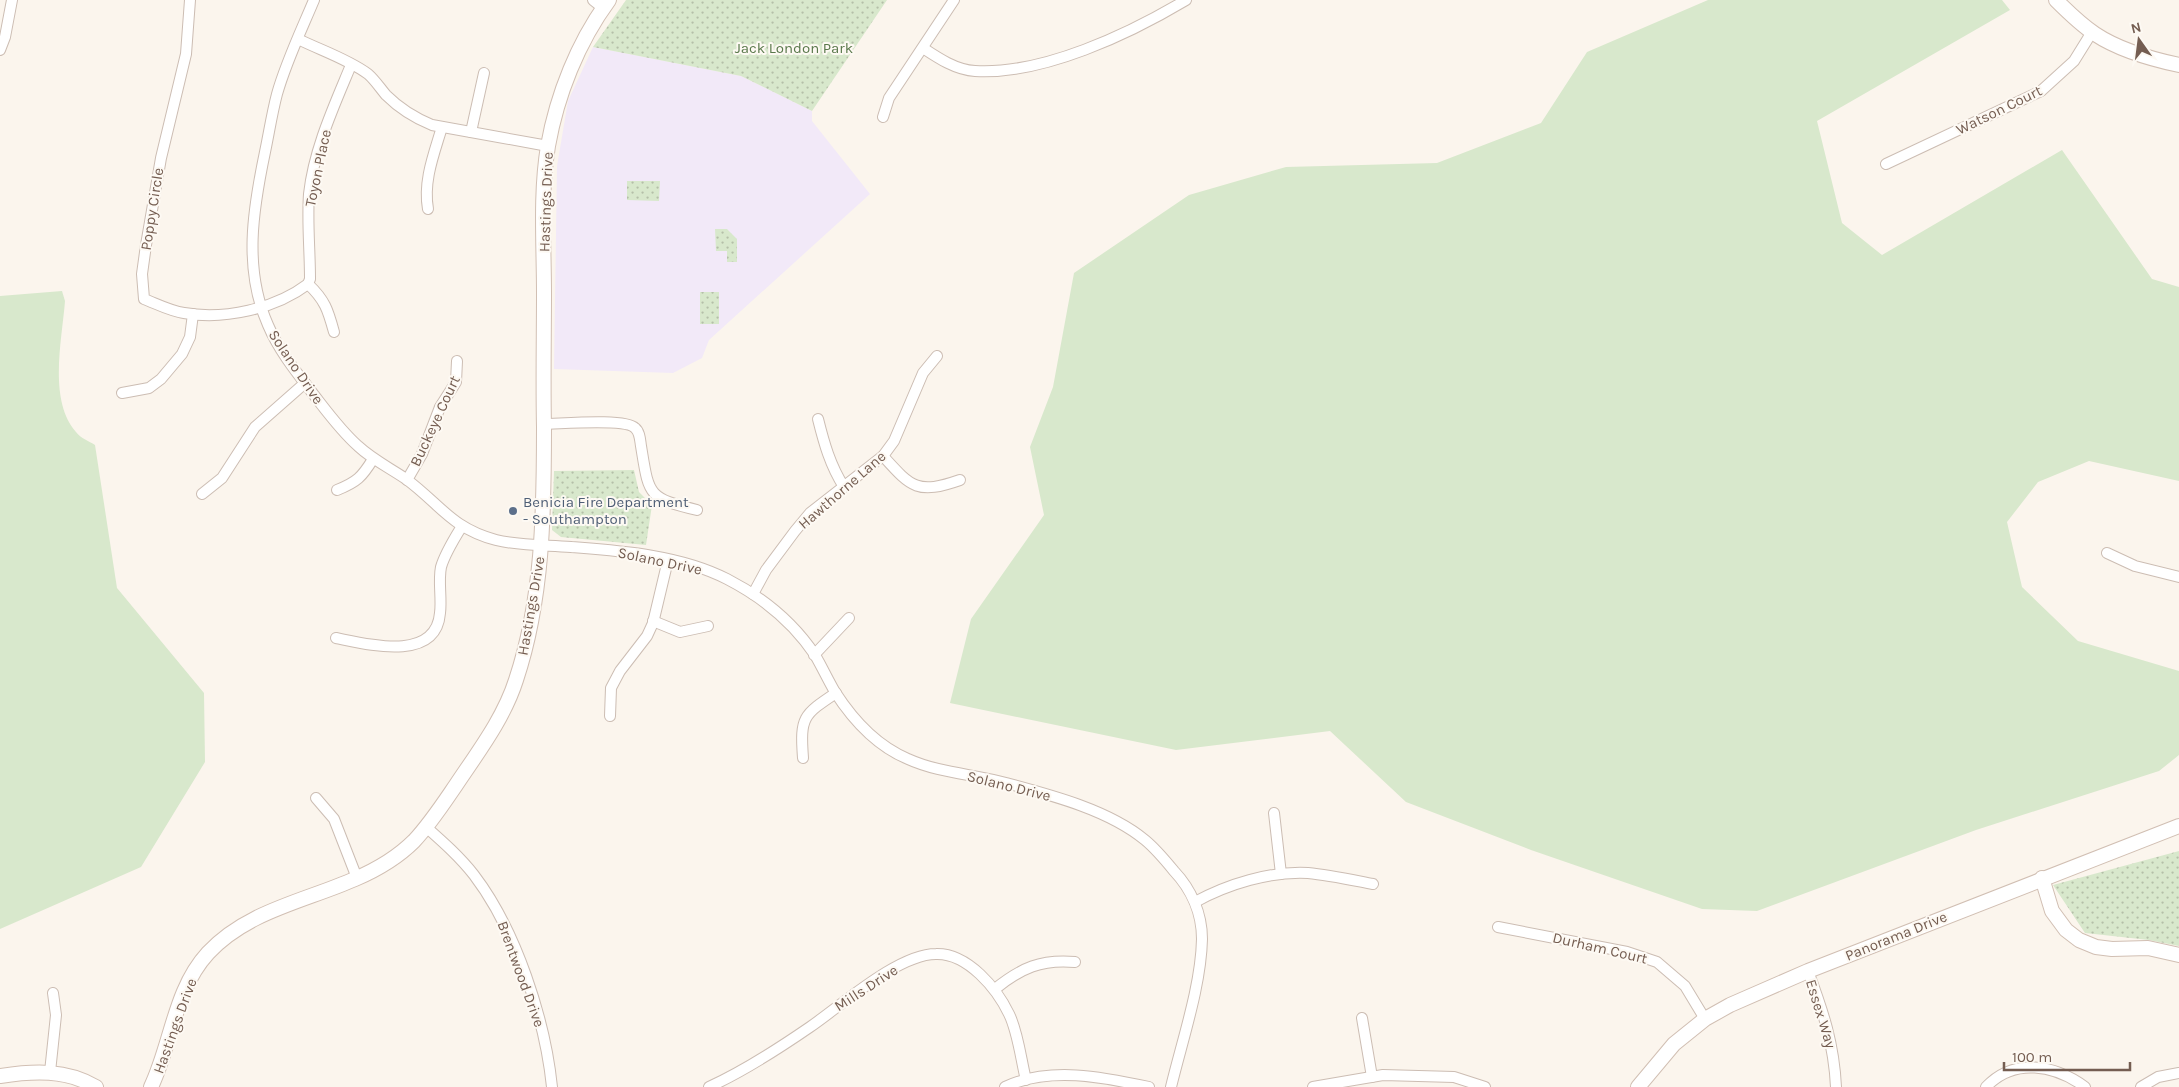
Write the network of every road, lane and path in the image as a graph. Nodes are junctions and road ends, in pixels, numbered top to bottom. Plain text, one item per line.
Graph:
1 (12, 0) edge
2 (190, 0) edge
3 (314, 0) edge
4 (954, 0) edge
5 (1186, 0) edge
6 (2056, 0) edge
7 (602, 2) edge
8 (4, 17) edge
9 (2092, 32) junction
10 (298, 39) junction
11 (923, 48) junction
12 (0, 50) edge
13 (351, 65) junction
14 (2179, 65) edge
15 (484, 73) dead end
16 (883, 117) dead end
17 (442, 127) junction
18 (471, 132) junction
19 (548, 146) junction
20 (1886, 164) dead end
21 (428, 209) dead end
22 (308, 284) junction
23 (262, 306) junction
24 (193, 314) junction
25 (334, 332) dead end
26 (938, 356) dead end
27 (457, 361) dead end
28 (305, 383) junction
29 (122, 393) dead end
30 (818, 418) dead end
31 (544, 424) junction
32 (883, 456) junction
33 (373, 459) junction
34 (407, 480) junction
35 (960, 480) dead end
36 (844, 486) junction
37 (337, 490) dead end
38 (202, 494) dead end
39 (697, 510) dead end
40 (462, 526) junction
41 (541, 545) junction
42 (2107, 552) dead end
43 (668, 560) junction
44 (2179, 577) edge
45 (752, 594) junction
46 (849, 618) dead end
47 (653, 621) junction
48 (708, 626) dead end
49 (336, 638) dead end
50 (814, 655) junction
51 (836, 693) junction
52 (610, 716) dead end
53 (803, 758) dead end
54 (316, 798) dead end
55 (1274, 813) dead end
56 (2179, 826) edge
57 (426, 827) junction
58 (1281, 874) junction
59 (357, 878) junction
60 (2042, 878) junction
61 (1373, 884) dead end
62 (1195, 902) junction
63 (1498, 927) dead end
64 (2179, 955) edge
65 (1075, 962) dead end
66 (1808, 971) junction
67 (995, 989) junction
68 (53, 993) dead end
69 (1362, 1018) dead end
70 (1705, 1019) junction
71 (50, 1072) junction
72 (2179, 1074) edge
73 (0, 1076) edge
74 (1372, 1076) junction
75 (1026, 1080) junction
76 (96, 1087) edge
77 (151, 1087) edge
78 (552, 1087) edge
79 (709, 1087) edge
80 (1006, 1087) edge
81 (1149, 1087) edge
82 (1171, 1087) edge
83 (1313, 1087) edge
84 (1485, 1087) edge
85 (1638, 1087) edge
86 (1836, 1087) edge
87 (1986, 1087) edge
88 (2085, 1087) edge
89 (2141, 1087) edge

1 - 8 street
2 - 24 street, Poppy Circle
3 - 10 street, Solano Drive
4 - 11 street
5 - 11 street
6 - 9 street
7 - 19 street, Hastings Drive
8 - 12 street
9 - 14 street
9 - 20 street, Watson Court
10 - 13 street
10 - 23 street, Solano Drive
11 - 16 street
13 - 17 street
13 - 22 street, Toyon Place
15 - 18 street
17 - 18 street
17 - 21 street
18 - 19 street
19 - 31 street, Hastings Drive
22 - 23 street
22 - 25 street
23 - 24 street, Poppy Circle
23 - 28 street, Solano Drive
24 - 29 street
26 - 32 street, Hawthorne Lane
27 - 34 street, Buckeye Court
28 - 33 street, Solano Drive
28 - 38 street
30 - 36 street
31 - 39 street
31 - 41 street, Hastings Drive
32 - 35 street
32 - 36 street, Hawthorne Lane
33 - 34 street, Solano Drive
33 - 37 street
34 - 40 street, Solano Drive
36 - 45 street, Hawthorne Lane
40 - 41 street, Solano Drive
40 - 49 street
41 - 43 street, Solano Drive
41 - 57 street, Hastings Drive
42 - 44 street
43 - 45 street, Solano Drive
43 - 47 street
45 - 50 street, Solano Drive
46 - 50 street
47 - 48 street
47 - 52 street
50 - 51 street, Solano Drive
51 - 53 street
51 - 62 street, Solano Drive
54 - 59 street
55 - 58 street
56 - 60 street, Panorama Drive
57 - 59 street, Hastings Drive
57 - 78 street, Brentwood Drive
58 - 61 street
58 - 62 street
59 - 77 street, Hastings Drive
60 - 64 street
60 - 66 street, Panorama Drive
62 - 82 street, Solano Drive
63 - 70 street, Durham Court
65 - 67 street
66 - 70 street, Panorama Drive
66 - 86 street, Essex Way
67 - 75 street, Mills Drive
67 - 79 street, Mills Drive
68 - 71 street
69 - 74 street
70 - 85 street, Panorama Drive
71 - 73 street
71 - 76 street
72 - 89 street
74 - 83 street
74 - 84 street
75 - 80 street
75 - 81 street
87 - 88 street

